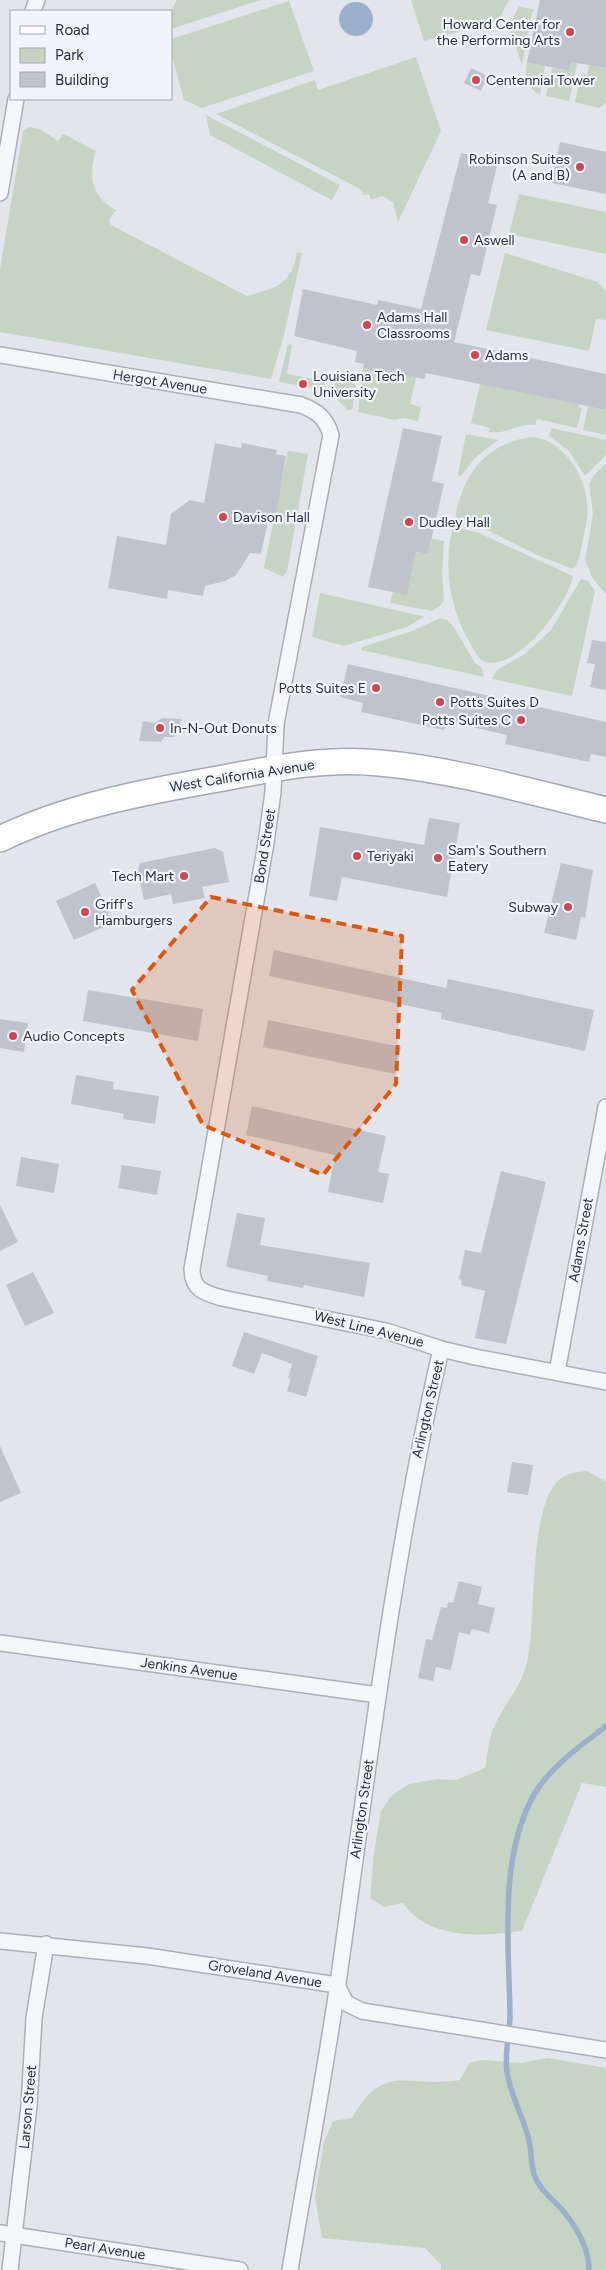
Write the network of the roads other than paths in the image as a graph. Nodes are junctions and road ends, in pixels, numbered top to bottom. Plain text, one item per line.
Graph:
1 (16, 100) edge
2 (0, 194) edge
3 (0, 355) edge
4 (318, 413) joint
5 (274, 768) junction
6 (606, 810) edge
7 (0, 839) edge
8 (606, 1107) edge
9 (194, 1283) joint
10 (441, 1349) junction
11 (557, 1372) junction
12 (606, 1382) edge
13 (0, 1643) edge
14 (378, 1695) junction
15 (0, 1941) edge
16 (46, 1944) junction
17 (337, 1985) junction
18 (606, 2050) edge
19 (7, 2234) edge
20 (10, 2270) edge
21 (240, 2270) edge
22 (290, 2270) edge

1 - 2 street
3 - 4 street, Hergot Avenue
4 - 5 street, Bond Street
5 - 6 main road, West California Avenue
5 - 7 main road, West California Avenue
5 - 9 street, Bond Street
8 - 11 street, Adams Street
9 - 10 street, West Line Avenue
10 - 11 street, West Line Avenue
10 - 14 street, Arlington Street
11 - 12 street, West Line Avenue
13 - 14 street, Jenkins Avenue
14 - 17 street, Arlington Street
15 - 16 street, Groveland Avenue
16 - 17 street, Groveland Avenue
16 - 19 street, Larson Street
17 - 18 street, Groveland Avenue
17 - 22 street, Arlington Street
19 - 20 street, Larson Street
19 - 21 street, Pearl Avenue

